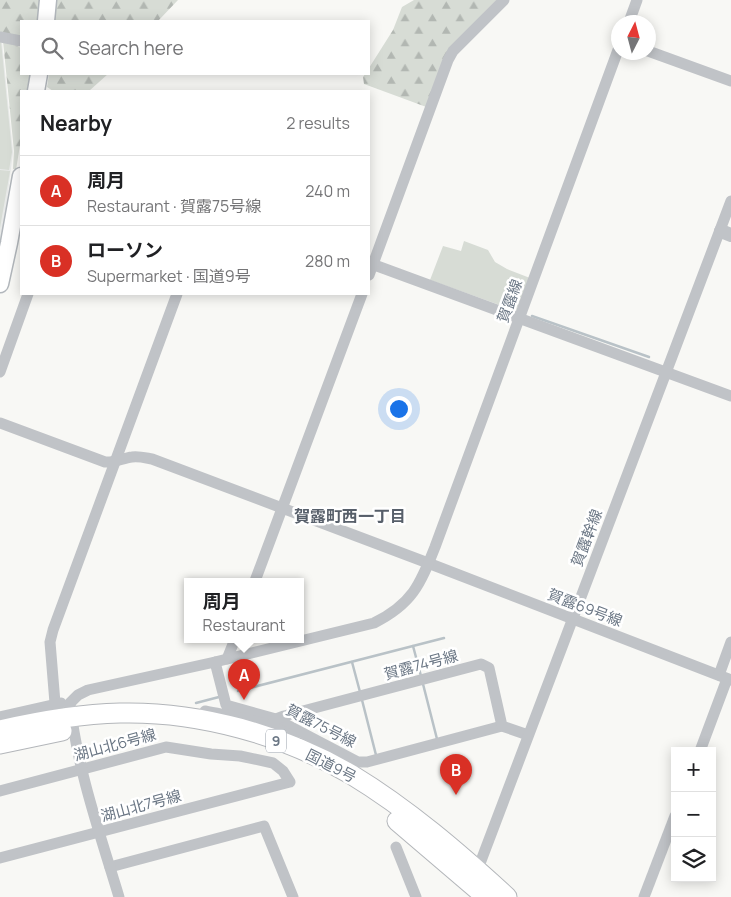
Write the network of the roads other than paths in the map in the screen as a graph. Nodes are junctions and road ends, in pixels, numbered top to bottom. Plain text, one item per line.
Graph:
1 (48, 0) edge
2 (504, 0) edge
3 (637, 0) edge
4 (632, 15) edge
5 (46, 20) edge
6 (0, 37) edge
7 (20, 41) edge
8 (656, 54) edge
9 (614, 60) edge
10 (39, 75) edge
11 (731, 80) edge
12 (36, 90) edge
13 (20, 182) edge
14 (731, 201) edge
15 (726, 233) edge
16 (370, 267) edge
17 (0, 284) edge
18 (28, 295) edge
19 (178, 295) edge
20 (362, 295) edge
21 (519, 318) junction
22 (0, 372) edge
23 (666, 372) junction
24 (731, 396) edge
25 (0, 423) edge
26 (117, 460) junction
27 (281, 509) junction
28 (428, 563) junction
29 (256, 578) edge
30 (572, 619) junction
31 (304, 640) edge
32 (731, 642) edge
33 (234, 643) edge
34 (293, 643) edge
35 (228, 659) junction
36 (215, 662) junction
37 (726, 678) edge
38 (55, 703) junction
39 (237, 712) junction
40 (0, 716) edge
41 (72, 716) junction
42 (184, 718) junction
43 (273, 722) junction
44 (502, 726) junction
45 (0, 730) edge
46 (528, 735) junction
47 (0, 744) edge
48 (701, 747) edge
49 (314, 756) junction
50 (83, 770) junction
51 (290, 782) joint
52 (0, 791) edge
53 (671, 826) edge
54 (100, 832) junction
55 (396, 847) dead end
56 (0, 858) edge
57 (110, 867) junction
58 (478, 884) edge
59 (119, 897) edge
60 (293, 897) edge
61 (416, 897) edge
62 (507, 897) edge
63 (644, 897) edge

1 - 5 main road
2 - 16 street
3 - 4 street
6 - 7 street
8 - 11 street
9 - 21 street, 賀露線
10 - 12 main road
13 - 17 main road
14 - 15 street, 賀露幹線
15 - 23 street, 賀露幹線
16 - 21 street
18 - 22 street
19 - 26 street
20 - 27 street
21 - 23 street
21 - 28 street, 賀露線
23 - 24 street
23 - 30 street, 賀露幹線
25 - 26 street, 賀露69号線
26 - 27 street, 賀露69号線
26 - 38 street
27 - 28 street, 賀露69号線
27 - 29 street
28 - 30 street, 賀露69号線
28 - 31 street, 賀露線
30 - 37 street, 賀露69号線
30 - 46 street, 賀露幹線
32 - 37 street
33 - 35 street
34 - 35 street, 賀露線
35 - 36 street, 賀露線
36 - 39 street, 賀露75号線
36 - 41 street, 賀露線
37 - 48 street
38 - 40 street
38 - 41 street
39 - 42 street
39 - 43 street, 賀露75号線
41 - 42 highway, 国道9号 / 9
41 - 45 highway, 国道9号 / 9
41 - 47 highway, 国道9号 / 9
41 - 50 street
41 - 58 highway, 国道9号 / 9
42 - 49 highway, 国道9号 / 9
43 - 44 street, 賀露75号線
43 - 44 street, 賀露74号線
43 - 49 street
44 - 46 street
46 - 58 street, 賀露幹線
49 - 58 highway, 国道9号 / 9
50 - 51 street, 湖山北6号線
50 - 52 street, 湖山北6号線
50 - 54 street
51 - 54 street, 湖山北7号線
53 - 63 street
54 - 56 street, 湖山北7号線
54 - 57 street
55 - 61 street
57 - 59 street
57 - 60 street
58 - 62 highway, 国道9号 / 9

